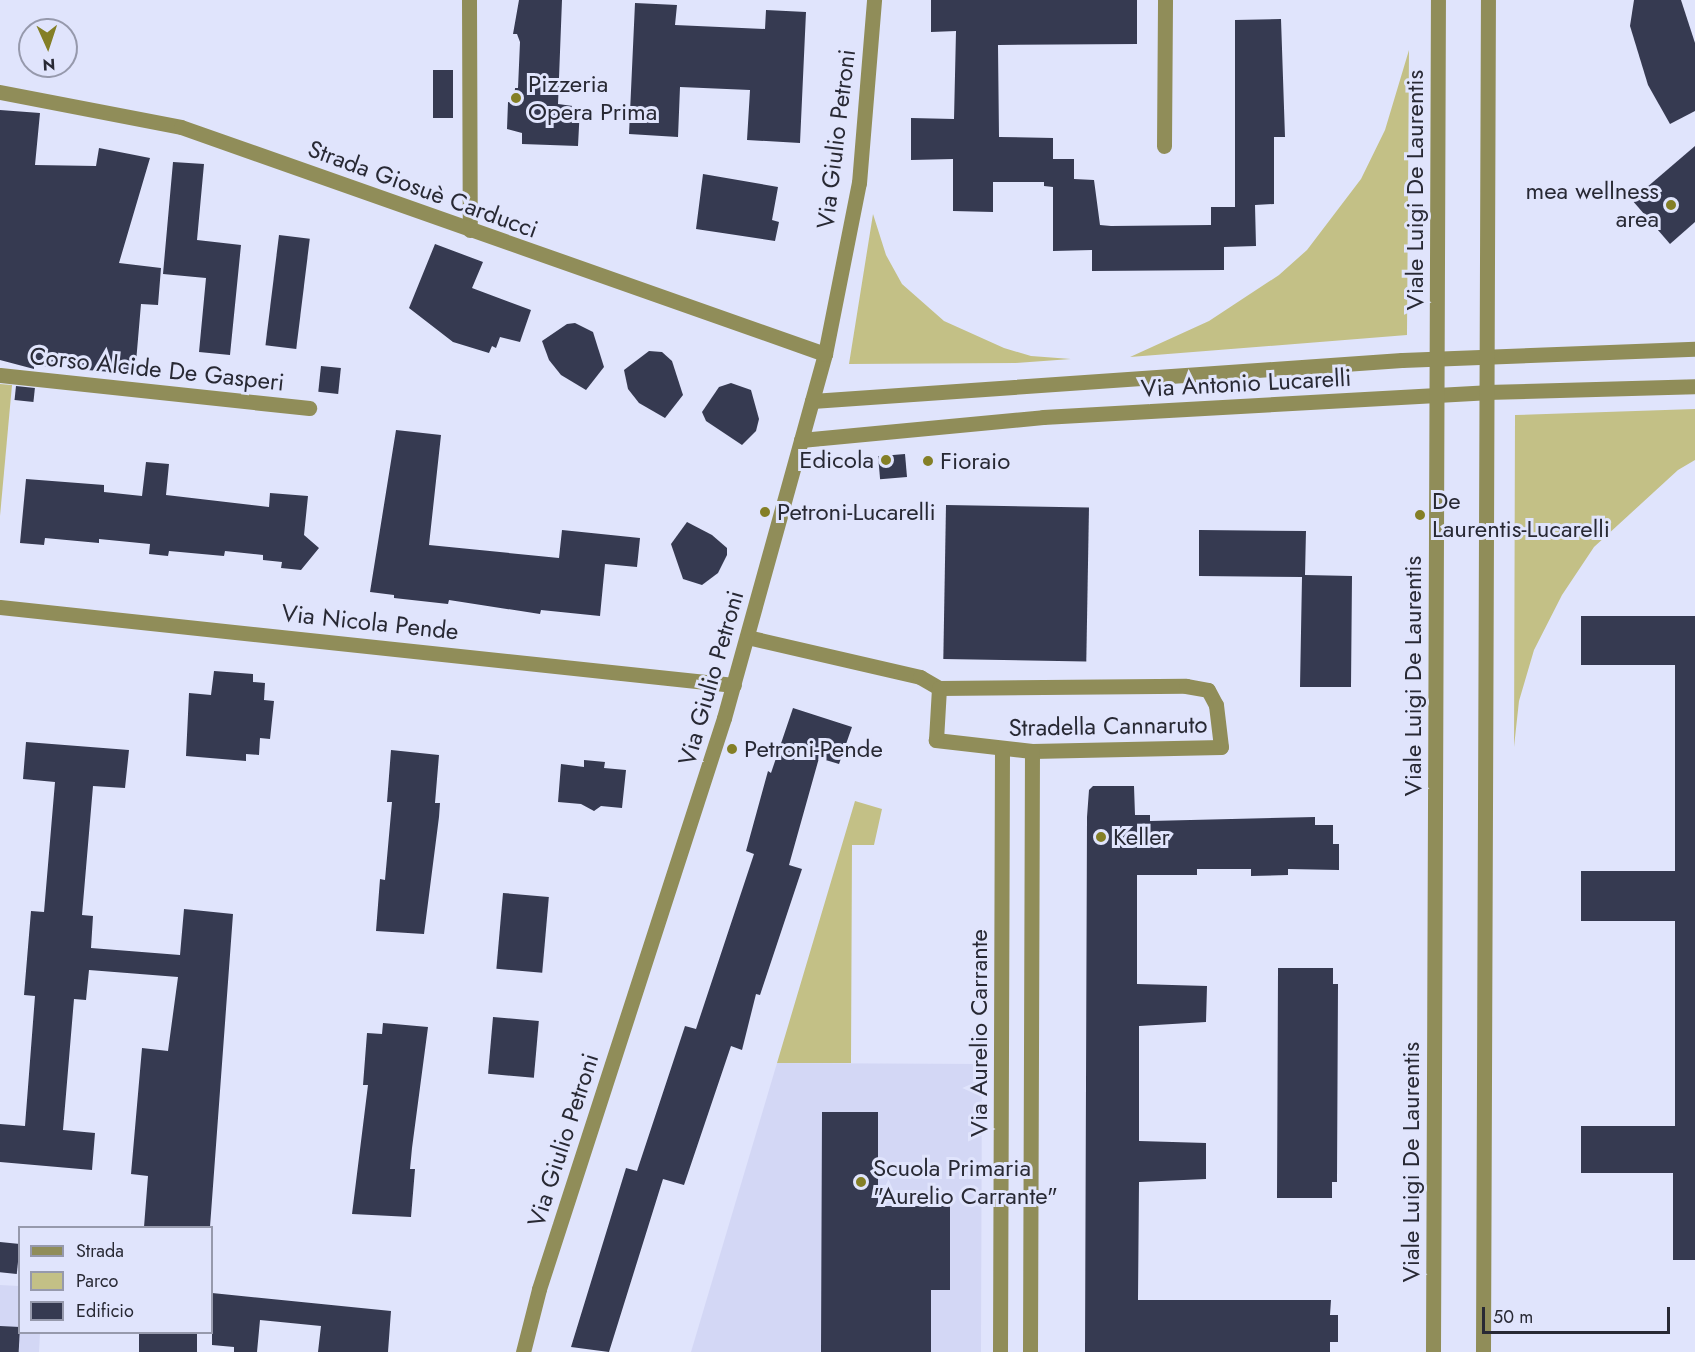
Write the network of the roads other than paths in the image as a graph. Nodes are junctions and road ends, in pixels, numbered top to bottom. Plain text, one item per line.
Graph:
1 (468, 0) edge
2 (874, 0) edge
3 (1166, 0) edge
4 (1438, 0) edge
5 (1488, 0) edge
6 (0, 92) edge
7 (1164, 146) dead end
8 (470, 230) junction
9 (1695, 349) edge
10 (825, 354) junction
11 (1487, 357) junction
12 (1438, 358) junction
13 (0, 375) edge
14 (1695, 386) edge
15 (1486, 392) junction
16 (1437, 395) junction
17 (812, 401) junction
18 (309, 408) dead end
19 (801, 440) junction
20 (0, 606) edge
21 (747, 637) junction
22 (734, 685) junction
23 (939, 688) junction
24 (1002, 750) junction
25 (1032, 751) junction
26 (523, 1352) edge
27 (999, 1352) edge
28 (1030, 1352) edge
29 (1433, 1352) edge
30 (1483, 1352) edge

1 - 8 street
2 - 10 street, Via Giulio Petroni
3 - 7 street
4 - 12 street, Viale Luigi De Laurentis
5 - 11 street
6 - 8 street, Strada Giosuè Carducci
8 - 10 street, Strada Giosuè Carducci
9 - 11 street, Via Antonio Lucarelli
10 - 17 street, Via Giulio Petroni
11 - 12 street, Via Antonio Lucarelli
11 - 15 street
12 - 16 street, Viale Luigi De Laurentis
12 - 17 street, Via Antonio Lucarelli
13 - 18 street, Corso Alcide De Gasperi
14 - 15 street, Via Antonio Lucarelli
15 - 16 street, Via Antonio Lucarelli
15 - 30 street
16 - 19 street, Via Antonio Lucarelli
16 - 29 street, Viale Luigi De Laurentis
17 - 19 street, Via Giulio Petroni
19 - 21 street, Via Giulio Petroni
20 - 22 street, Via Nicola Pende
21 - 22 street, Via Giulio Petroni
21 - 23 street, Stradella Cannaruto
22 - 26 street, Via Giulio Petroni
23 - 24 street, Stradella Cannaruto
23 - 25 street, Stradella Cannaruto
24 - 25 street, Stradella Cannaruto
24 - 27 street, Via Aurelio Carrante
25 - 28 street

